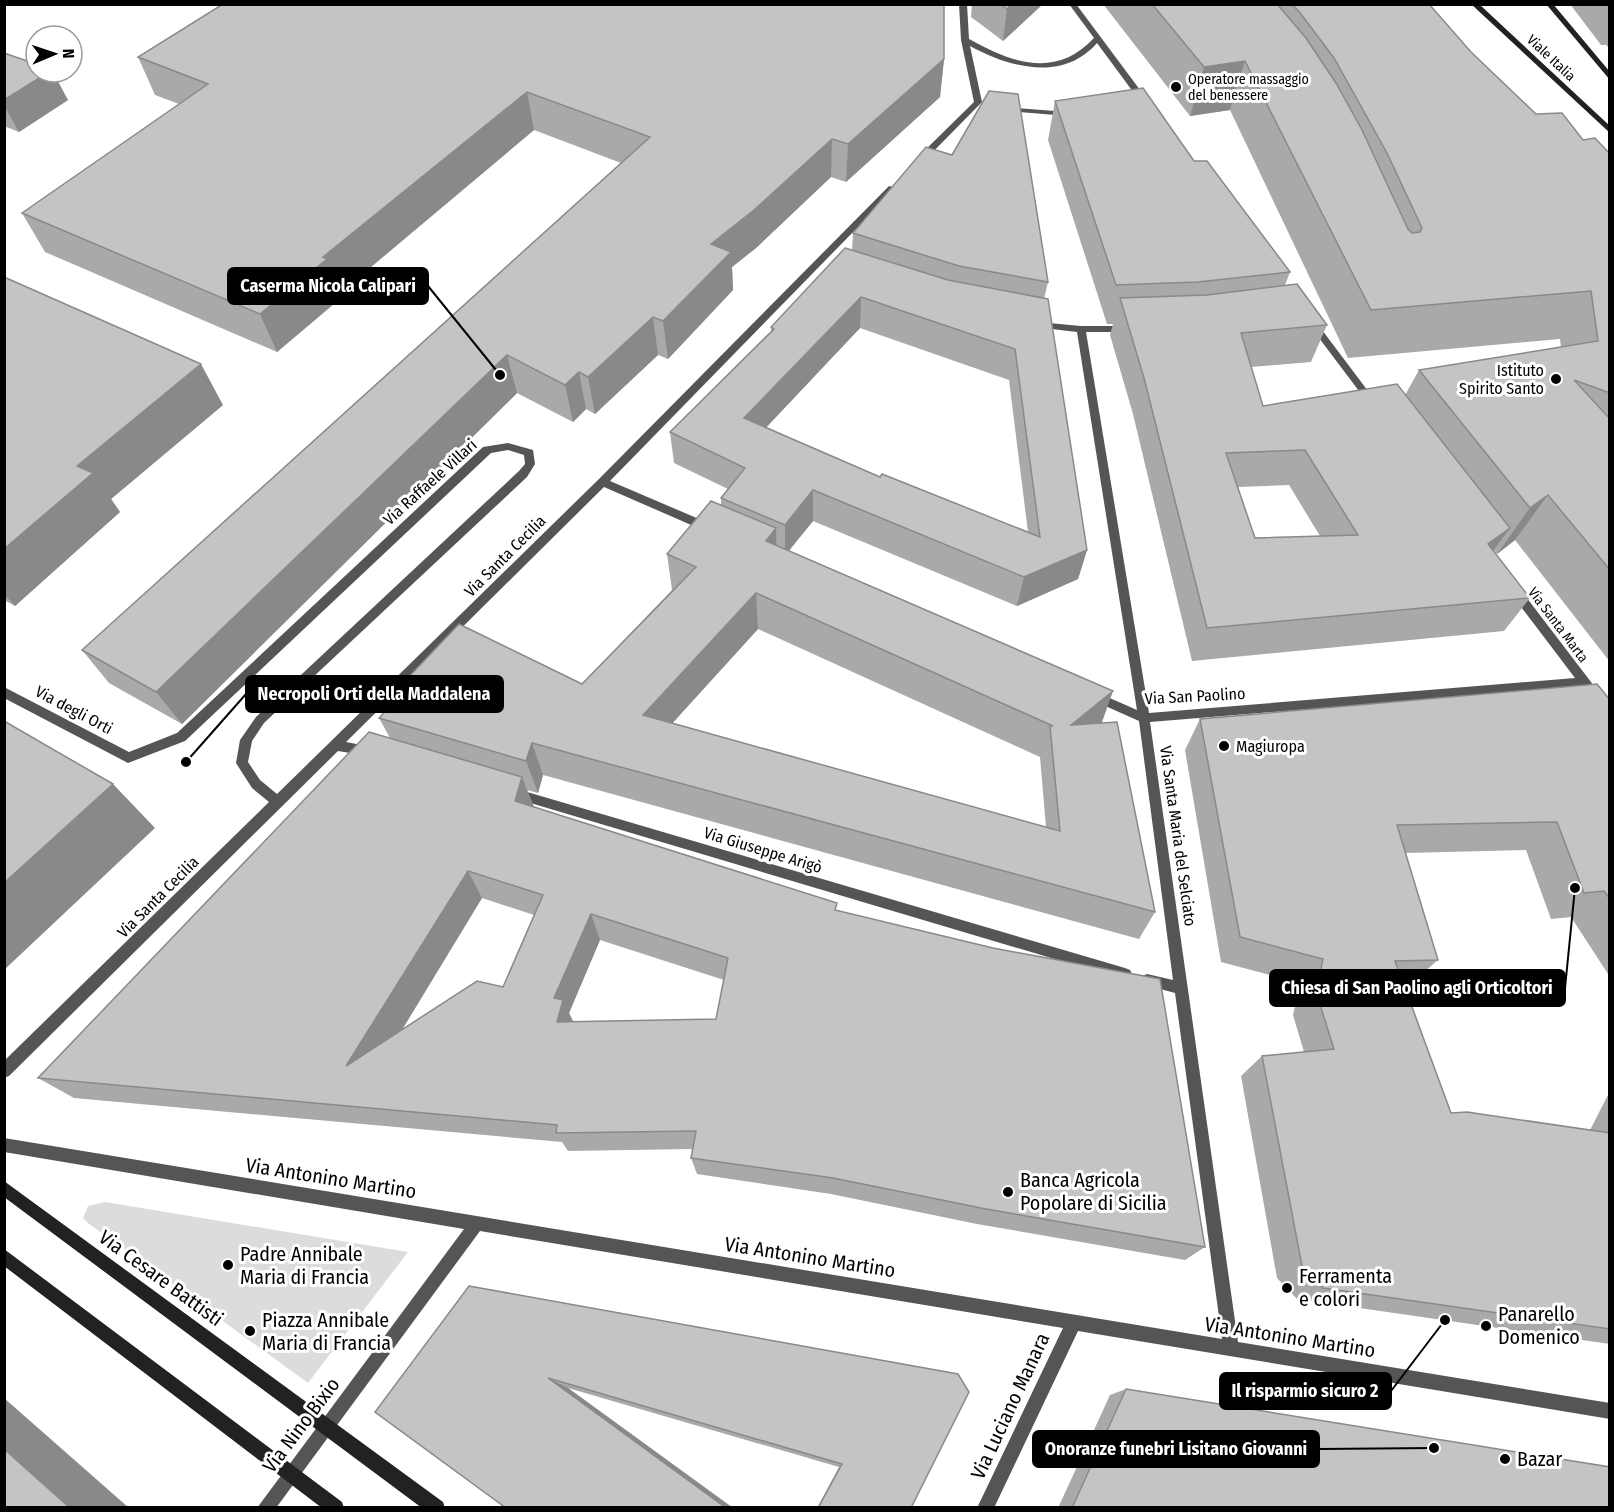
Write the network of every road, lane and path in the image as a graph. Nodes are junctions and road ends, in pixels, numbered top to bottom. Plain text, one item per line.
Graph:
1 (963, 4) edge
2 (1072, 4) edge
3 (1474, 4) edge
4 (1549, 4) edge
5 (1098, 39) junction
6 (965, 40) junction
7 (1610, 78) edge
8 (997, 107) edge
9 (1145, 108) edge
10 (1073, 114) edge
11 (1610, 131) edge
12 (913, 167) edge
13 (897, 183) edge
14 (1304, 312) edge
15 (1027, 324) edge
16 (1135, 328) edge
17 (1081, 329) junction
18 (1376, 406) edge
19 (603, 482) junction
20 (722, 534) edge
21 (1512, 587) edge
22 (1584, 682) junction
23 (1079, 690) edge
24 (4, 692) edge
25 (1596, 698) edge
26 (1144, 718) junction
27 (335, 745) junction
28 (378, 753) edge
29 (128, 758) joint
30 (503, 790) edge
31 (278, 801) junction
32 (1181, 988) junction
33 (4, 1071) edge
34 (4, 1144) edge
35 (4, 1188) edge
36 (477, 1223) junction
37 (4, 1256) edge
38 (1074, 1322) junction
39 (1230, 1348) junction
40 (1610, 1412) edge
41 (326, 1426) junction
42 (291, 1473) junction
43 (266, 1508) edge
44 (336, 1508) edge
45 (437, 1508) edge
46 (985, 1508) edge

1 - 6 street
2 - 5 street
3 - 11 main road, Viale Italia
4 - 7 main road
5 - 6 street
5 - 9 street
6 - 12 street
8 - 10 street
13 - 19 street, Via Santa Cecilia
14 - 18 street
15 - 17 street
16 - 17 street
17 - 26 street, Via Santa Maria del Selciato
19 - 20 street
19 - 27 street, Via Santa Cecilia
21 - 22 street, Via Santa Marta
22 - 25 street, Via Santa Marta
22 - 26 street, Via San Paolino
23 - 26 street, Via San Paolino
24 - 29 street, Via degli Orti
26 - 32 street, Via Santa Maria del Selciato
27 - 28 street
27 - 31 street, Via Santa Cecilia
29 - 31 street, Via Raffaele Villari
30 - 32 street, Via Giuseppe Arigò
31 - 33 street, Via Santa Cecilia
32 - 39 street, Via Santa Maria del Selciato
34 - 36 street, Via Antonino Martino
35 - 41 main road, Via Cesare Battisti
36 - 38 street, Via Antonino Martino
36 - 41 street, Via Nino Bixio
37 - 42 main road
38 - 39 street, Via Antonino Martino
38 - 46 street, Via Luciano Manara
39 - 40 street, Via Antonino Martino
41 - 42 street, Via Nino Bixio
41 - 45 main road, Via Cesare Battisti
42 - 43 street, Via Nino Bixio
42 - 44 main road

